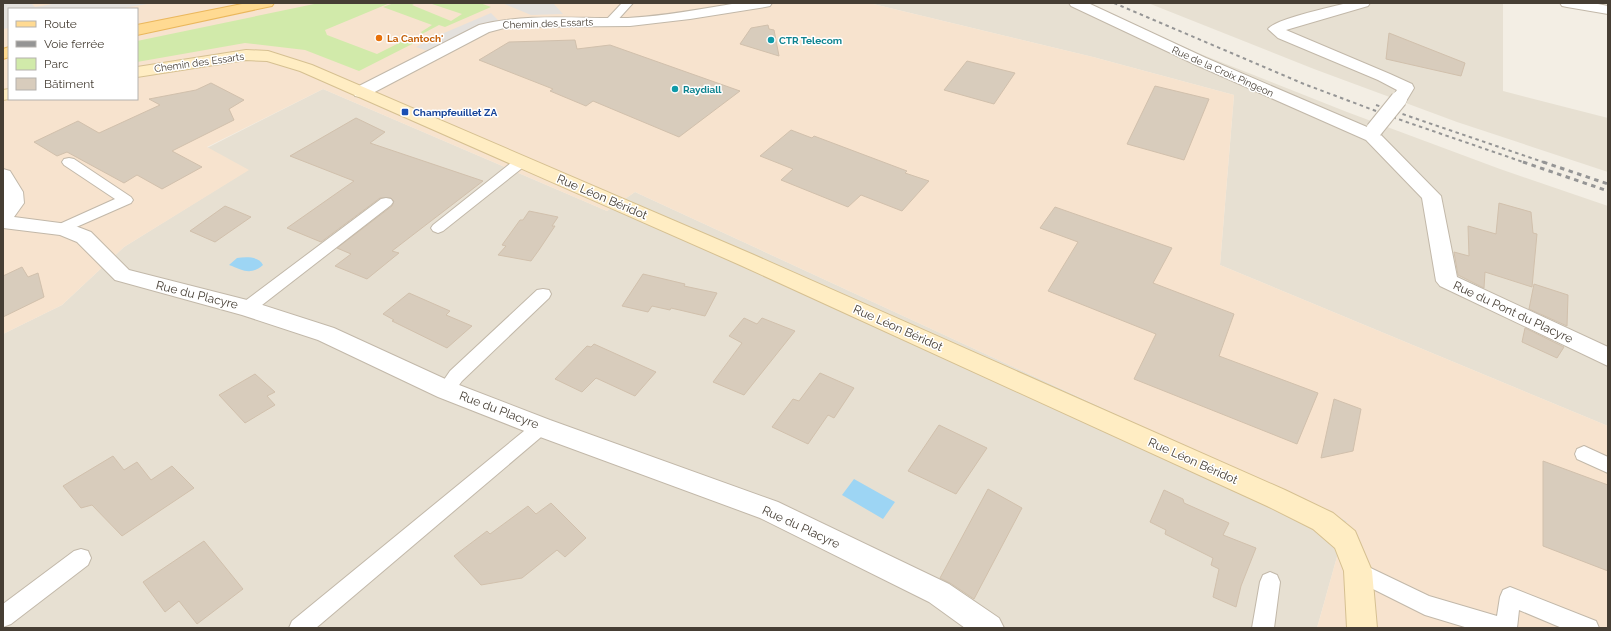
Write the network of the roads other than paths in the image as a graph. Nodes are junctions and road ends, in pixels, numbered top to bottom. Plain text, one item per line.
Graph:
1 (267, 3) edge
2 (628, 3) edge
3 (765, 3) edge
4 (1076, 3) edge
5 (1364, 3) edge
6 (1567, 3) edge
7 (1608, 10) edge
8 (610, 22) junction
9 (138, 30) edge
10 (138, 72) edge
11 (361, 92) junction
12 (1373, 133) junction
13 (69, 162) dead end
14 (521, 162) junction
15 (3, 175) edge
16 (386, 202) dead end
17 (3, 218) edge
18 (3, 222) edge
19 (438, 228) dead end
20 (60, 229) junction
21 (543, 294) dead end
22 (247, 308) junction
23 (1608, 357) edge
24 (446, 390) junction
25 (541, 427) junction
26 (1584, 454) dead end
27 (1608, 465) edge
28 (81, 558) dead end
29 (1358, 571) junction
30 (1270, 582) dead end
31 (3, 617) edge
32 (300, 628) edge
33 (989, 628) edge
34 (1263, 628) edge
35 (1362, 628) edge
36 (1503, 628) edge
37 (1506, 628) edge
38 (1588, 628) edge

1 - 9 main road
2 - 8 lane
3 - 8 street, Chemin des Essarts
4 - 12 street, Rue de la Croix Pingeon
5 - 12 street, bridge
6 - 7 street
8 - 11 street, Chemin des Essarts
10 - 11 street, Chemin des Essarts
11 - 14 street, Rue Léon Béridot
12 - 23 street, Rue du Pont du Placyre
13 - 20 lane
14 - 19 lane
14 - 29 street, Rue Léon Béridot
15 - 17 street
16 - 22 lane
18 - 20 street, Rue du Placyre
20 - 22 street, Rue du Placyre
21 - 24 lane
22 - 24 street, Rue du Placyre
24 - 25 street, Rue du Placyre
25 - 32 lane
25 - 33 street, Rue du Placyre
26 - 27 lane
28 - 31 lane
29 - 35 street, Rue Léon Béridot
29 - 36 lane
30 - 34 lane
37 - 38 lane

